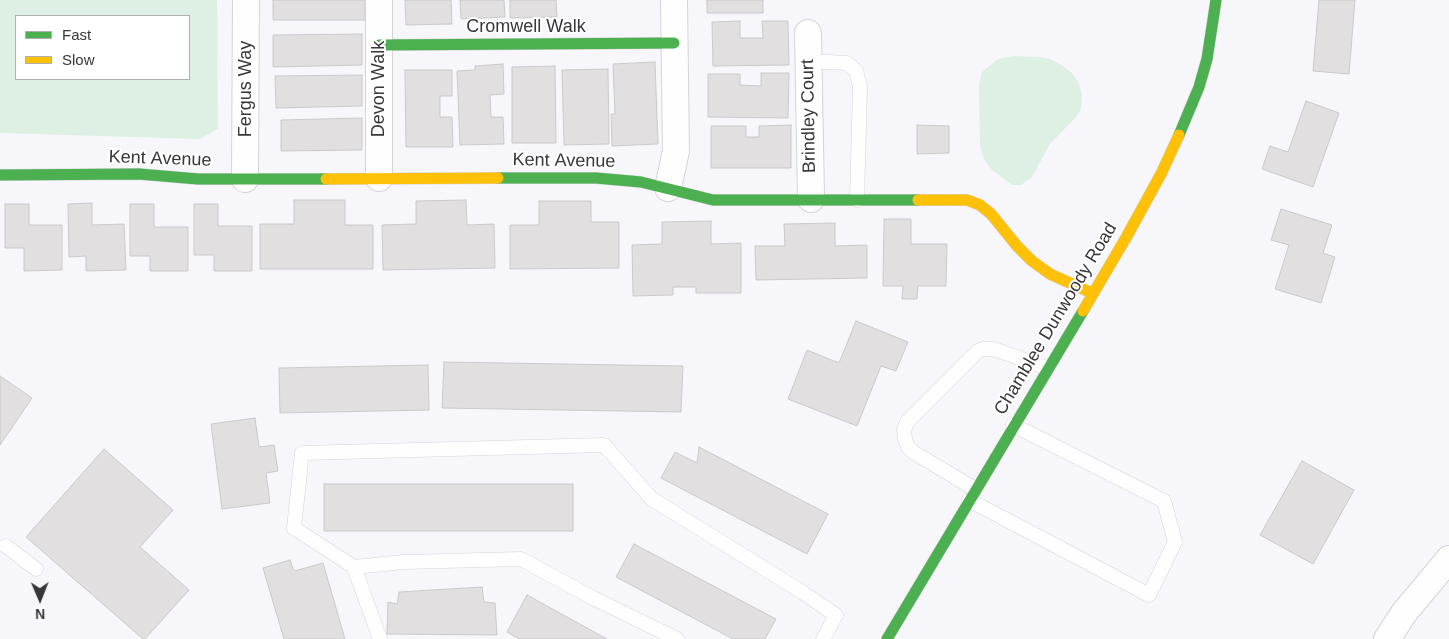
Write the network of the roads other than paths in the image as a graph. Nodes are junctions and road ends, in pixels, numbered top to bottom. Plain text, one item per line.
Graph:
1 (246, 0) edge
2 (379, 0) edge
3 (674, 0) edge
4 (1216, 0) edge
5 (808, 33) dead end
6 (674, 43) junction
7 (379, 46) junction
8 (809, 61) junction
9 (0, 175) edge
10 (245, 178) junction
11 (379, 178) junction
12 (668, 188) junction
13 (810, 199) junction
14 (858, 200) junction
15 (1092, 293) junction
16 (1047, 368) junction
17 (1013, 425) junction
18 (972, 494) junction
19 (6, 546) dead end
20 (1449, 559) edge
21 (354, 566) junction
22 (36, 569) dead end
23 (380, 639) edge
24 (678, 639) edge
25 (823, 639) edge
26 (887, 639) edge
27 (1387, 639) edge

1 - 10 street, Fergus Way
2 - 7 street, Devon Walk
3 - 6 street
4 - 15 street, Chamblee Dunwoody Road
5 - 8 street, Brindley Court
6 - 7 street, Cromwell Walk
6 - 12 street
7 - 11 street, Devon Walk
8 - 13 street, Brindley Court
8 - 14 lane
9 - 10 street, Kent Avenue
10 - 11 street, Kent Avenue
11 - 12 street, Kent Avenue
12 - 13 street, Kent Avenue
13 - 14 street, Kent Avenue
14 - 15 street, Kent Avenue
15 - 16 street, Chamblee Dunwoody Road
16 - 17 street, Chamblee Dunwoody Road
16 - 18 lane
17 - 18 street, Chamblee Dunwoody Road
17 - 18 lane
18 - 26 street, Chamblee Dunwoody Road
19 - 22 lane
20 - 27 street
21 - 23 lane
21 - 24 lane
21 - 25 lane

